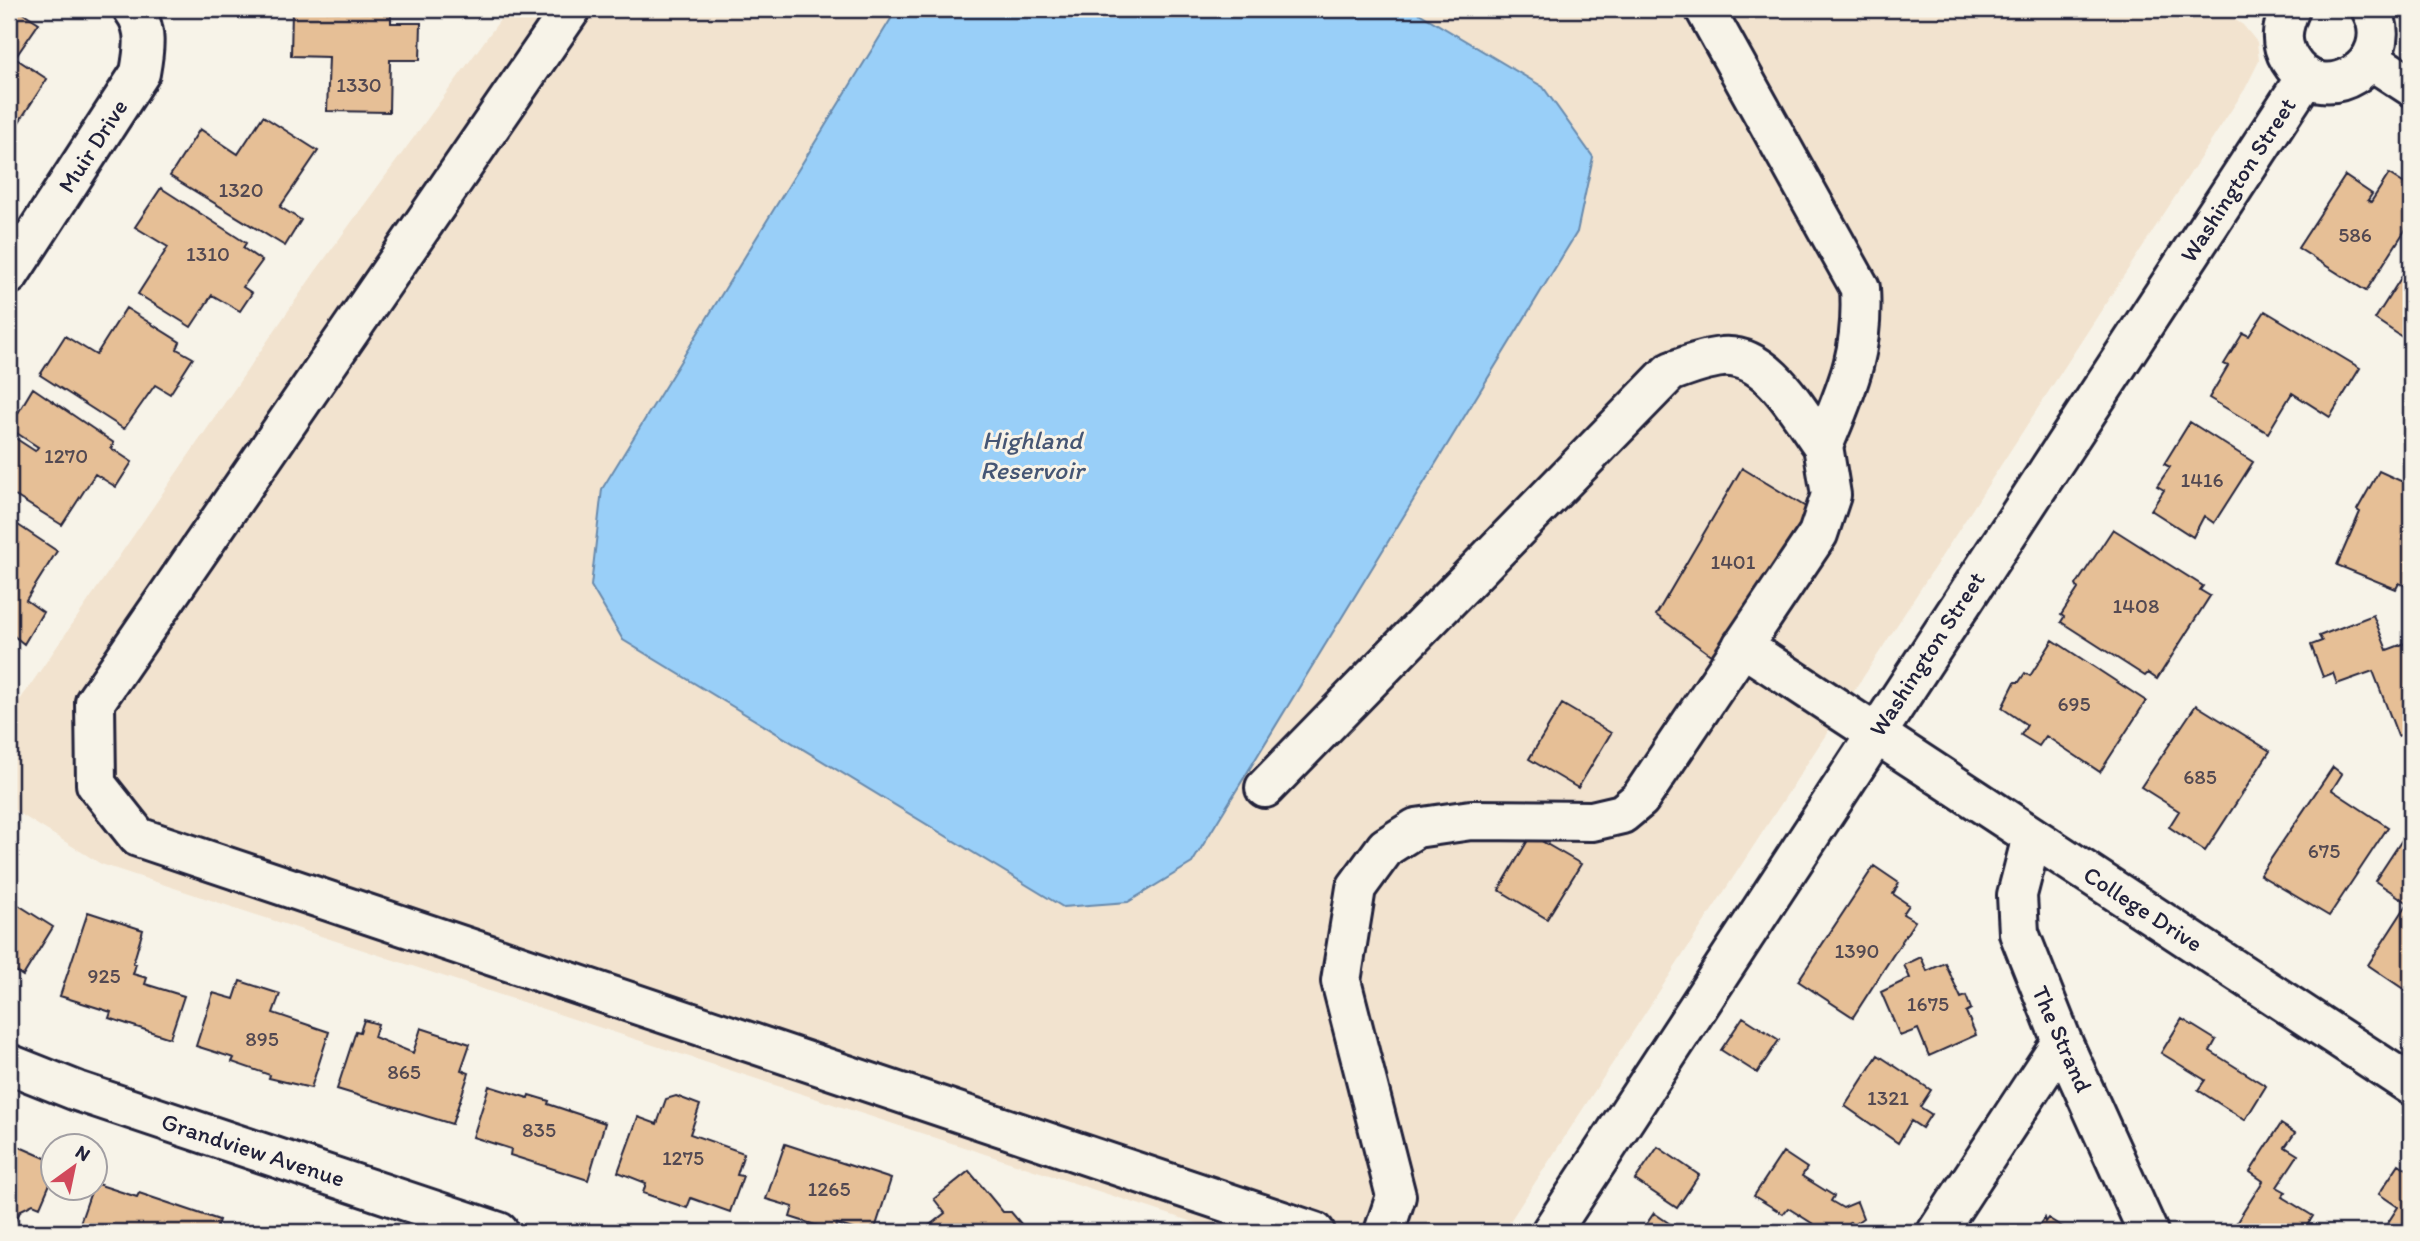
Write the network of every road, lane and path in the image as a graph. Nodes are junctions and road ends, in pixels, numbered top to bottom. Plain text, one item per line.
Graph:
1 (133, 9) edge
2 (570, 9) edge
3 (1705, 9) edge
4 (2290, 9) edge
5 (2371, 9) edge
6 (2371, 60) junction
7 (2305, 78) junction
8 (2411, 86) edge
9 (9, 275) edge
10 (1823, 446) junction
11 (1742, 646) junction
12 (1875, 734) junction
13 (1265, 788) dead end
14 (2032, 837) junction
15 (2062, 1041) junction
16 (9, 1064) edge
17 (2411, 1085) edge
18 (499, 1232) edge
19 (1315, 1232) edge
20 (1384, 1232) edge
21 (1551, 1232) edge
22 (1937, 1232) edge
23 (2148, 1232) edge

1 - 9 street, Muir Drive
2 - 19 street
3 - 10 street
4 - 7 street, Washington Street
5 - 6 street
6 - 7 street, Washington Street
6 - 8 street
7 - 12 street, Washington Street
10 - 11 street
10 - 13 street
11 - 12 street, College Drive
11 - 20 street
12 - 14 street, College Drive
12 - 21 street, Washington Street
14 - 15 street, The Strand
14 - 17 street, College Drive
15 - 22 street
15 - 23 street, The Strand
16 - 18 street, Grandview Avenue

